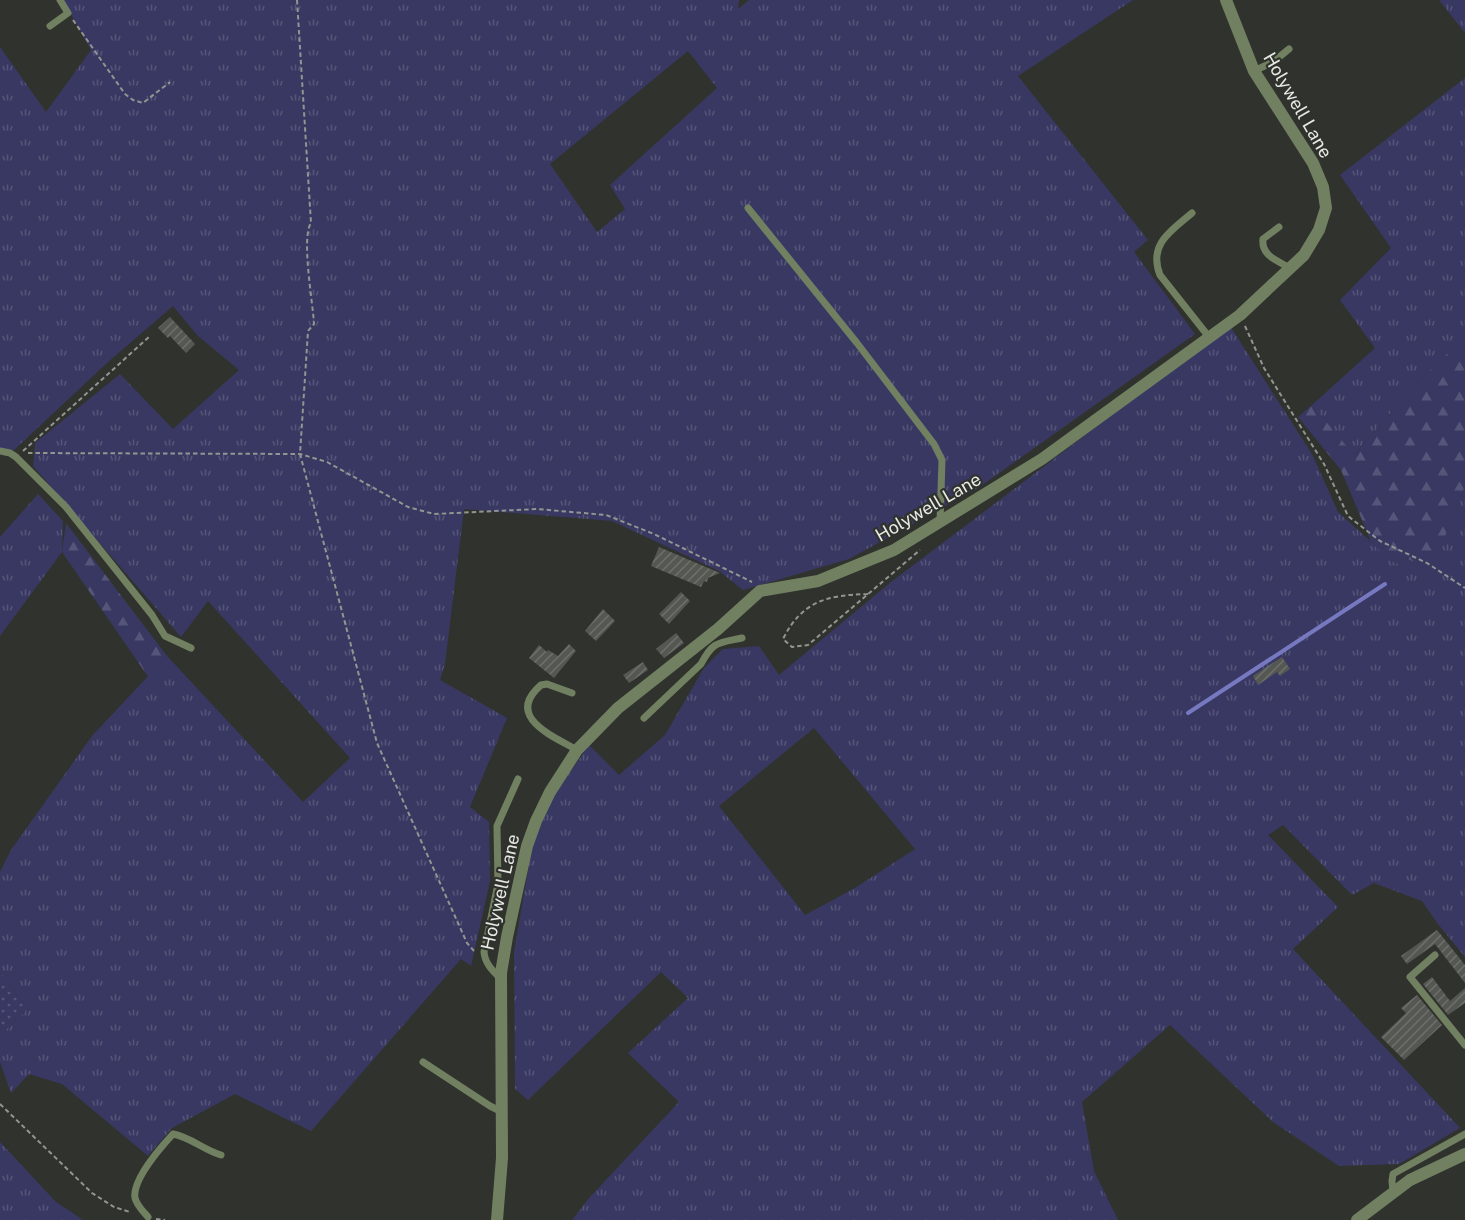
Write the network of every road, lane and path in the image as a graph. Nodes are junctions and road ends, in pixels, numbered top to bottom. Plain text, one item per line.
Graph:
1 (60, 0) edge
2 (297, 0) edge
3 (1226, 0) edge
4 (68, 13) junction
5 (50, 26) dead end
6 (1289, 49) dead end
7 (1254, 71) junction
8 (170, 82) dead end
9 (748, 208) dead end
10 (1192, 213) dead end
11 (1279, 227) dead end
12 (1292, 269) junction
13 (1240, 315) junction
14 (150, 336) dead end
15 (1209, 337) junction
16 (0, 451) edge
17 (300, 454) junction
18 (940, 522) junction
19 (920, 550) dead end
20 (759, 586) dead end
21 (1465, 588) edge
22 (868, 594) junction
23 (742, 638) dead end
24 (191, 648) dead end
25 (688, 652) junction
26 (707, 653) junction
27 (572, 693) dead end
28 (644, 718) dead end
29 (577, 750) junction
30 (518, 779) dead end
31 (475, 951) dead end
32 (1435, 955) dead end
33 (501, 979) junction
34 (1465, 1045) edge
35 (423, 1062) dead end
36 (0, 1104) edge
37 (502, 1112) junction
38 (1465, 1134) edge
39 (1465, 1154) edge
40 (221, 1155) dead end
41 (1393, 1192) junction
42 (148, 1217) junction
43 (165, 1220) edge
44 (497, 1220) edge
45 (1357, 1220) edge

1 - 4 lane
2 - 17 path
3 - 7 street, Holywell Lane
4 - 5 lane
4 - 8 path
6 - 7 lane
7 - 12 street, Holywell Lane
9 - 18 lane
10 - 15 lane
11 - 12 lane
12 - 13 street, Holywell Lane
13 - 15 street, Holywell Lane
13 - 21 path
14 - 17 path
15 - 18 street, Holywell Lane
16 - 24 lane
17 - 20 path
17 - 31 path
18 - 25 street, Holywell Lane
19 - 22 path
22 - 22 path
23 - 26 lane
25 - 26 lane
25 - 29 street, Holywell Lane
26 - 28 lane
27 - 29 lane
29 - 33 street, Holywell Lane
30 - 33 lane
32 - 34 lane
33 - 37 street, Holywell Lane
35 - 37 lane
36 - 42 path
37 - 44 street, Holywell Lane
38 - 41 lane
39 - 41 street
40 - 42 lane
41 - 45 street
42 - 43 path

